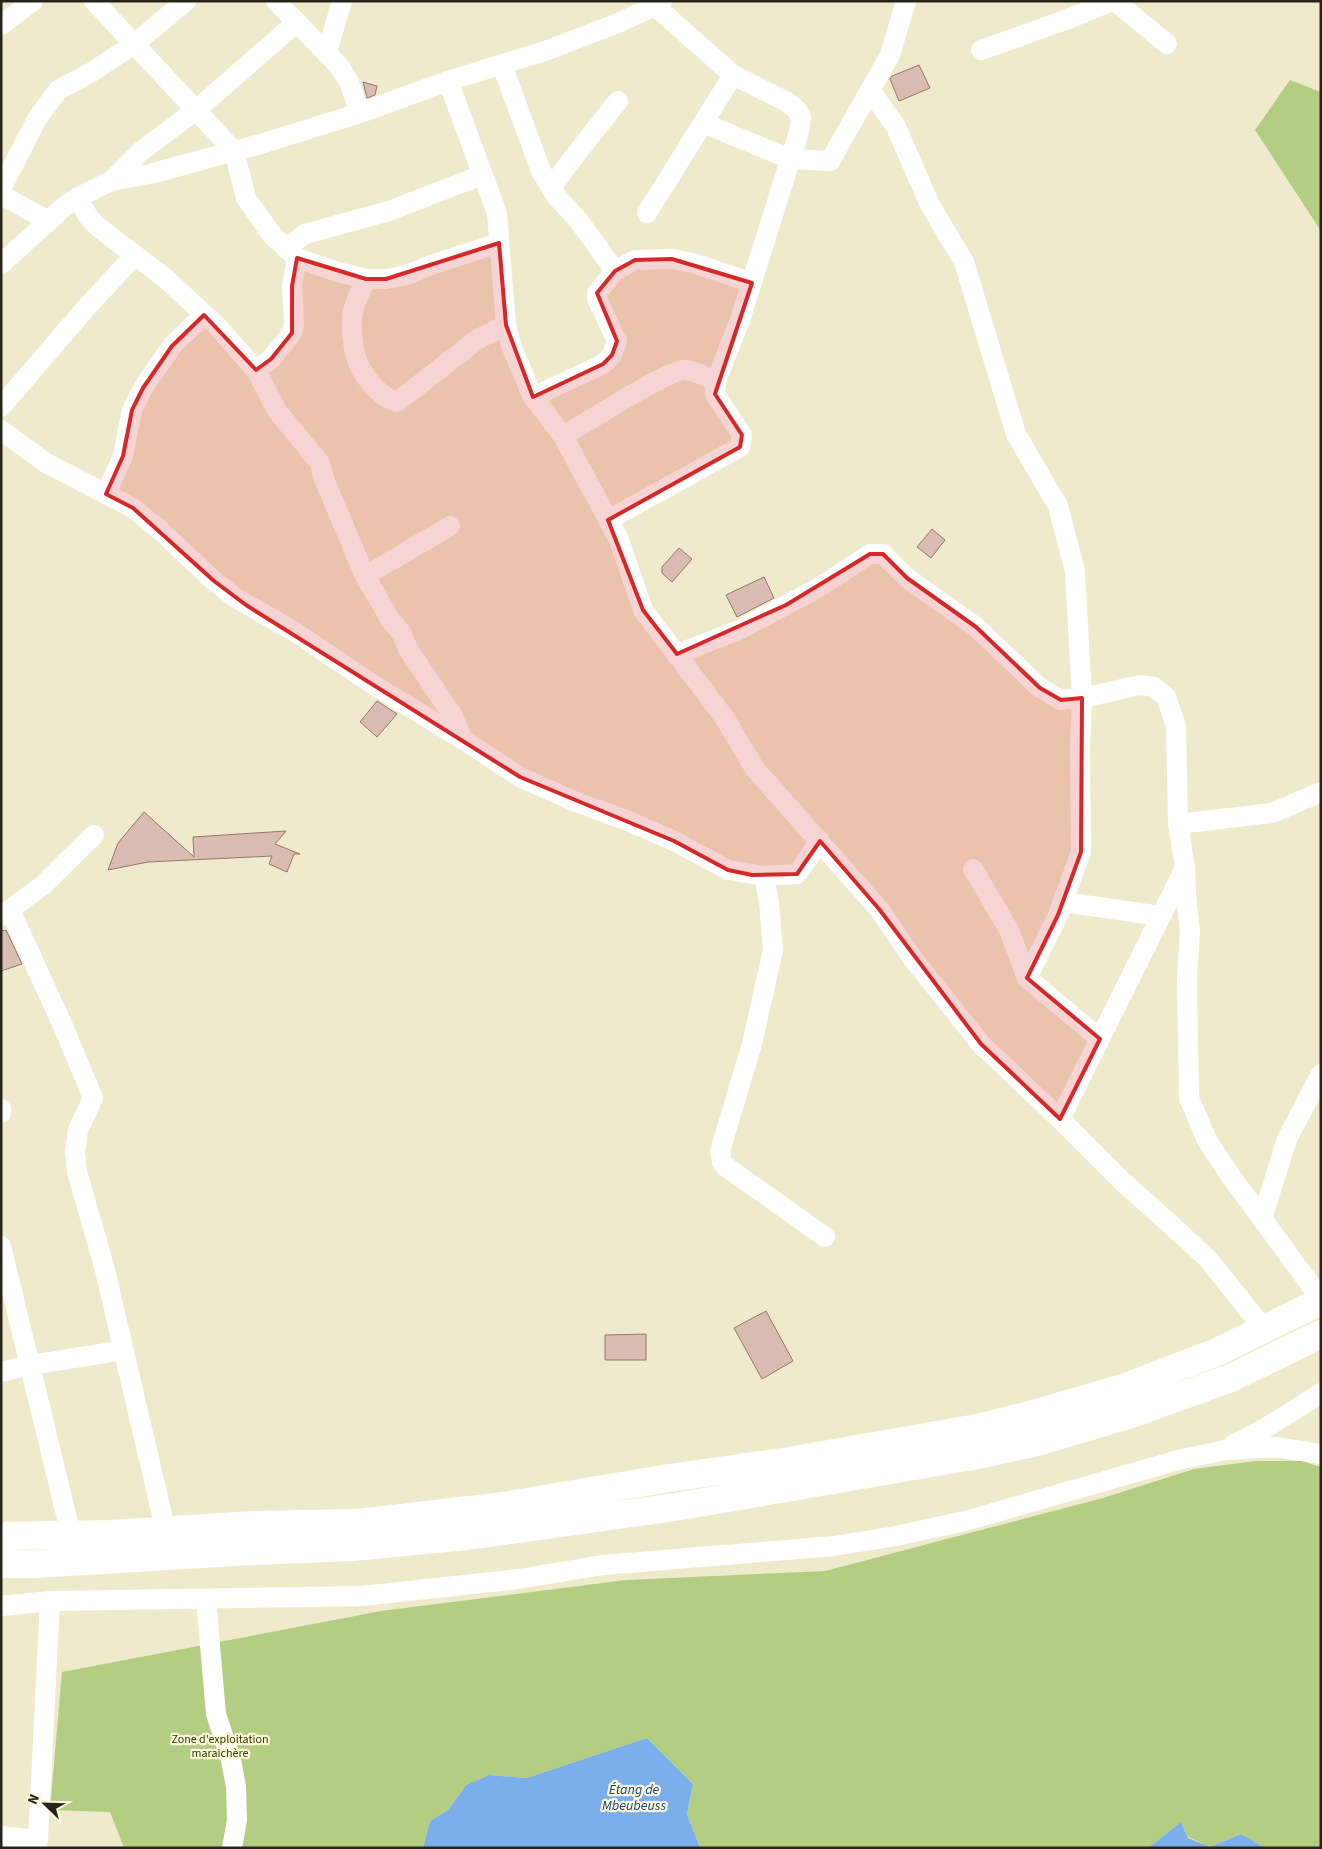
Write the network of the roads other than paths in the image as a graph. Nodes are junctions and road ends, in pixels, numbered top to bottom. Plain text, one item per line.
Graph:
1 (33, 1) edge
2 (94, 1) edge
3 (186, 1) edge
4 (276, 1) edge
5 (342, 1) edge
6 (906, 1) edge
7 (1113, 1) edge
8 (650, 5) edge
9 (296, 23) junction
10 (1, 25) edge
11 (134, 44) junction
12 (1167, 44) dead end
13 (981, 50) dead end
14 (327, 52) junction
15 (502, 65) junction
16 (733, 75) junction
17 (448, 81) junction
18 (871, 91) junction
19 (618, 101) dead end
20 (196, 110) junction
21 (360, 113) junction
22 (703, 123) junction
23 (234, 151) junction
24 (790, 159) junction
25 (482, 175) junction
26 (111, 181) junction
27 (552, 187) junction
28 (1, 189) edge
29 (1, 195) edge
30 (77, 198) junction
31 (647, 213) dead end
32 (49, 221) junction
33 (499, 243) junction
34 (291, 253) junction
35 (135, 255) junction
36 (1, 264) edge
37 (615, 271) junction
38 (366, 279) junction
39 (752, 283) junction
40 (204, 315) junction
41 (506, 325) junction
42 (256, 370) junction
43 (716, 382) junction
44 (534, 397) junction
45 (1, 407) edge
46 (1, 430) edge
47 (563, 436) junction
48 (106, 494) junction
49 (608, 520) junction
50 (450, 526) dead end
51 (365, 576) junction
52 (677, 654) junction
53 (1082, 698) junction
54 (462, 739) junction
55 (1321, 792) edge
56 (1178, 824) junction
57 (94, 835) dead end
58 (820, 841) junction
59 (1185, 867) junction
60 (973, 869) dead end
61 (764, 876) junction
62 (1063, 902) junction
63 (6, 913) edge
64 (1161, 916) junction
65 (1027, 978) junction
66 (1100, 1039) junction
67 (1321, 1074) edge
68 (1, 1109) edge
69 (1, 1113) edge
70 (1060, 1120) junction
71 (1262, 1218) junction
72 (825, 1236) dead end
73 (1, 1246) edge
74 (1321, 1300) edge
75 (1264, 1328) junction
76 (1321, 1334) edge
77 (124, 1350) junction
78 (30, 1365) junction
79 (1, 1372) edge
80 (1321, 1393) edge
81 (1225, 1450) junction
82 (1321, 1454) edge
83 (166, 1532) junction
84 (71, 1535) junction
85 (1, 1536) edge
86 (1, 1564) edge
87 (206, 1600) junction
88 (50, 1601) junction
89 (1, 1606) edge
90 (1, 1836) edge
91 (232, 1848) edge

1 - 10 street
2 - 11 street
3 - 11 street
4 - 9 street
5 - 14 street
6 - 18 street
7 - 12 street
7 - 13 street
8 - 15 street
8 - 16 street
9 - 14 street
9 - 20 street
11 - 20 street
11 - 28 street
14 - 21 street
15 - 17 street
15 - 27 street
16 - 22 street
16 - 24 street
17 - 21 street
17 - 25 street
18 - 24 street
18 - 53 street
19 - 27 street
20 - 23 street
20 - 26 street
21 - 23 street
22 - 24 street
22 - 31 street
23 - 26 street
23 - 34 street
24 - 39 street
25 - 33 street
25 - 34 street
26 - 30 street
27 - 37 street
29 - 32 street
30 - 32 street
30 - 35 street
32 - 36 street
33 - 38 street
33 - 41 street
34 - 38 street
34 - 42 street
35 - 40 street
35 - 45 street
37 - 39 street
37 - 44 street
38 - 41 street
39 - 43 street
40 - 42 street
40 - 48 street
41 - 44 street
42 - 51 street
43 - 47 street
43 - 49 street
44 - 47 street
46 - 48 street
47 - 49 street
48 - 54 street
49 - 52 street
50 - 51 street
51 - 54 street
52 - 53 street
52 - 58 street
53 - 56 street
53 - 62 street
54 - 61 street
55 - 56 street
56 - 59 street
57 - 63 street
58 - 61 street
58 - 70 street
59 - 64 street
59 - 71 street
60 - 65 street
61 - 72 street
62 - 64 street
62 - 65 street
63 - 77 street
64 - 66 street
65 - 66 street
66 - 70 street
67 - 71 street
68 - 69 street
70 - 75 street
71 - 74 street
73 - 78 street
74 - 75 highway
75 - 83 highway
76 - 86 highway
77 - 78 street
77 - 83 street
78 - 79 street
78 - 84 street
80 - 81 street
81 - 82 street
81 - 87 street
83 - 84 highway
84 - 85 highway
87 - 88 street
87 - 91 street
88 - 89 street
88 - 90 street

